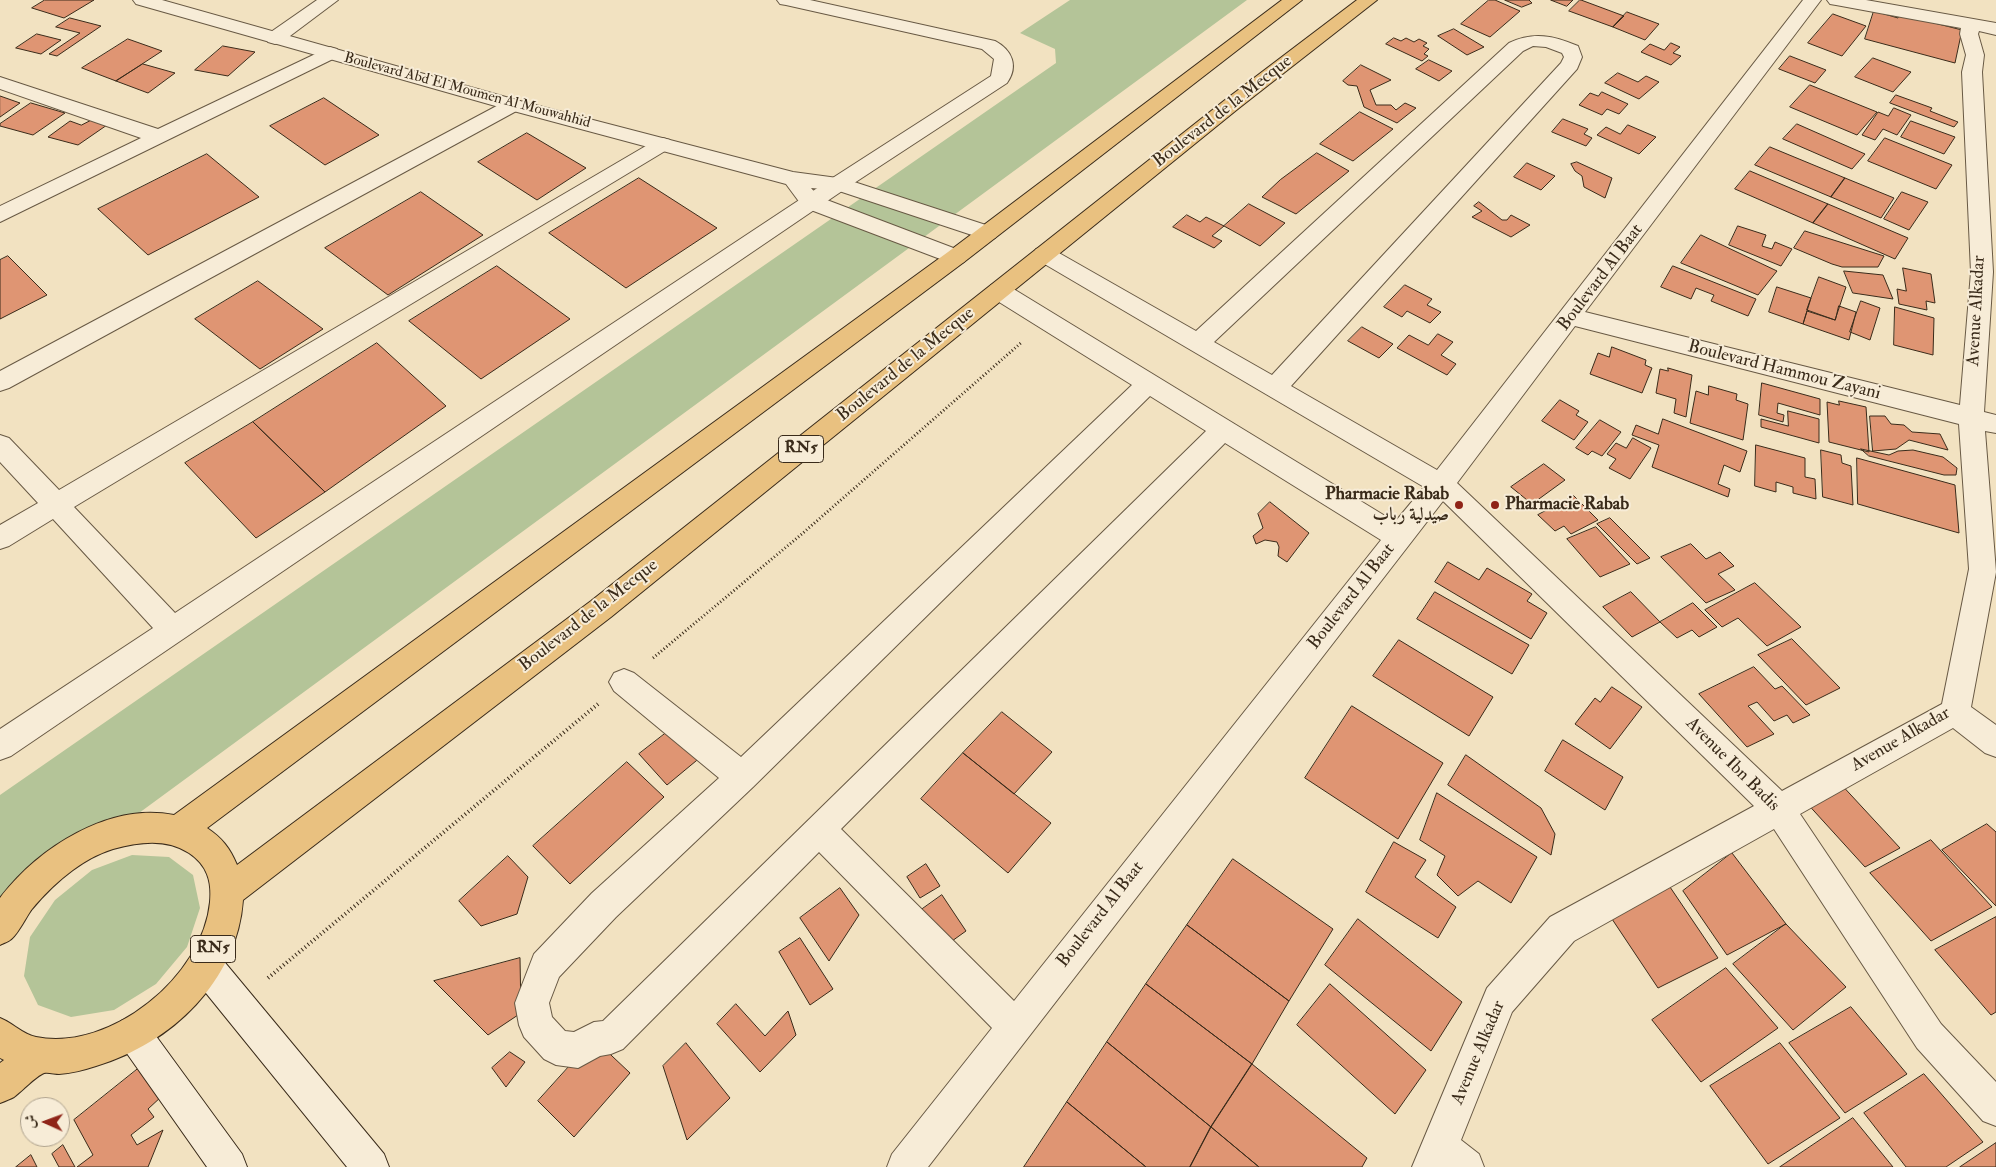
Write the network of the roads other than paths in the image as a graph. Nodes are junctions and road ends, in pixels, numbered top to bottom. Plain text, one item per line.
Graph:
1 (142, 0) edge
2 (329, 0) edge
3 (786, 0) edge
4 (1293, 0) edge
5 (1368, 0) edge
6 (1812, 0) edge
7 (1836, 0) edge
8 (1971, 24) junction
9 (1996, 28) edge
10 (275, 38) junction
11 (330, 53) junction
12 (0, 83) edge
13 (512, 105) junction
14 (160, 137) junction
15 (663, 144) junction
16 (793, 179) junction
17 (838, 184) junction
18 (811, 202) junction
19 (0, 215) edge
20 (988, 233) junction
21 (1044, 254) junction
22 (956, 257) junction
23 (1989, 273) edge
24 (998, 291) junction
25 (1571, 317) junction
26 (1198, 343) junction
27 (0, 382) edge
28 (1149, 383) junction
29 (1275, 388) junction
30 (1971, 418) junction
31 (1996, 424) edge
32 (1223, 429) junction
33 (0, 445) edge
34 (1441, 484) junction
35 (56, 504) junction
36 (0, 538) edge
37 (1399, 538) junction
38 (1990, 571) edge
39 (173, 630) junction
40 (624, 682) dead end
41 (1955, 712) junction
42 (1996, 743) edge
43 (0, 746) edge
44 (742, 777) junction
45 (1779, 809) junction
46 (178, 830) junction
47 (820, 830) junction
48 (228, 892) junction
49 (0, 928) edge
50 (205, 965) junction
51 (1014, 1026) junction
52 (133, 1033) junction
53 (0, 1035) edge
54 (38, 1056) junction
55 (0, 1085) edge
56 (1996, 1108) edge
57 (1445, 1160) edge
58 (229, 1167) edge
59 (371, 1167) edge
60 (905, 1167) edge

1 - 10 street, Boulevard Abd El Moumen Al Mouwahhid
2 - 10 street
3 - 17 street
4 - 20 main road
5 - 21 main road, Boulevard de la Mecque / RN5
6 - 25 street, Boulevard Al Baat
7 - 8 street
8 - 9 street
8 - 23 street, Avenue Alkadar
10 - 11 street, Boulevard Abd El Moumen Al Mouwahhid
11 - 13 street, Boulevard Abd El Moumen Al Mouwahhid
11 - 14 street
12 - 14 street
13 - 15 street, Boulevard Abd El Moumen Al Mouwahhid
13 - 27 street
14 - 19 street
15 - 16 street, Boulevard Abd El Moumen Al Mouwahhid
15 - 35 street
16 - 17 street, Boulevard Abd El Moumen Al Mouwahhid
16 - 18 street
17 - 18 street
17 - 20 street, Boulevard Abd El Moumen Al Mouwahhid
18 - 22 street
18 - 39 street
20 - 22 main road
21 - 24 main road, Boulevard de la Mecque / RN5
21 - 26 street, Avenue Ibn Badis
22 - 46 main road
23 - 30 street, Avenue Alkadar
24 - 28 street
24 - 48 main road, Boulevard de la Mecque / RN5
25 - 30 street, Boulevard Hammou Zayani
25 - 34 street, Boulevard Al Baat
26 - 29 street, Avenue Ibn Badis
26 - 29 street
28 - 32 street
28 - 44 street
29 - 34 street, Avenue Ibn Badis
30 - 31 street, Boulevard Hammou Zayani
30 - 38 street, Avenue Alkadar
32 - 37 street
32 - 47 street
33 - 35 street
34 - 37 street, Boulevard Al Baat
34 - 45 street, Avenue Ibn Badis
35 - 36 street
35 - 39 street
37 - 51 street, Boulevard Al Baat
38 - 41 street, Avenue Alkadar
39 - 43 street
40 - 44 street
41 - 42 street
41 - 45 street, Avenue Alkadar
44 - 47 street
45 - 56 street, Avenue Ibn Badis
45 - 57 street, Avenue Alkadar
46 - 48 main road, RN5
46 - 49 main road, RN5
47 - 51 street
48 - 50 main road, RN5
50 - 52 main road, RN5
50 - 59 street
51 - 60 street, Boulevard Al Baat
52 - 54 main road, RN5
52 - 58 street
53 - 54 main road, RN5
54 - 55 main road

